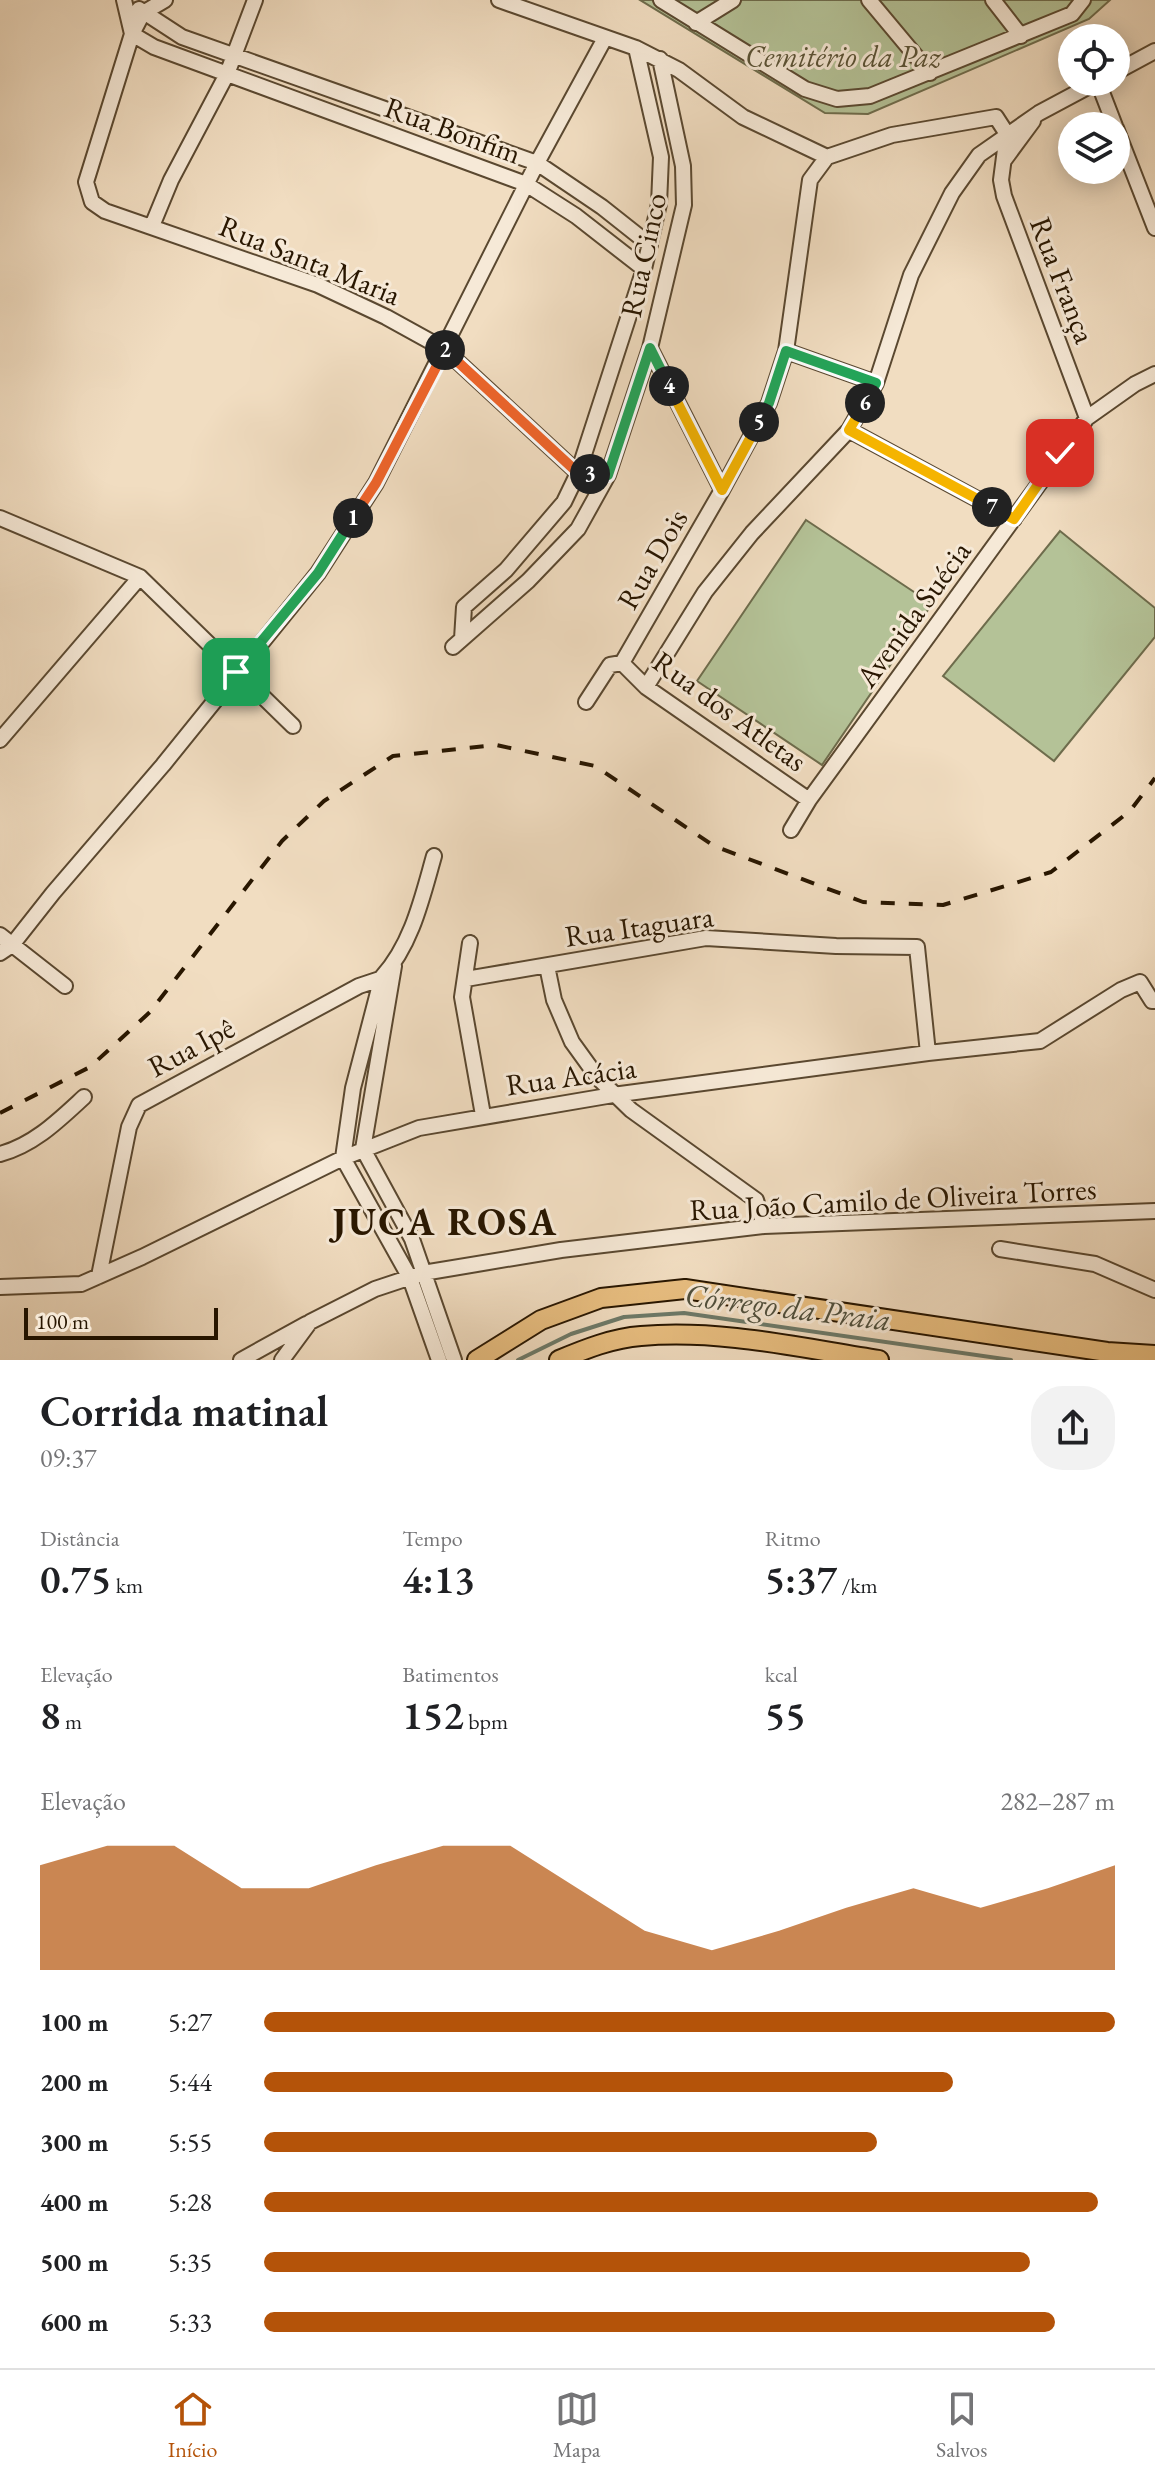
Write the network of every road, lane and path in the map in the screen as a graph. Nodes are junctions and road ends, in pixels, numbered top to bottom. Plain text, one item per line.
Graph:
1 (124, 0) edge
2 (131, 0) edge
3 (165, 0) edge
4 (255, 0) edge
5 (499, 0) edge
6 (733, 0) edge
7 (869, 0) edge
8 (993, 0) edge
9 (1083, 0) edge
10 (664, 1) edge
11 (143, 13) junction
12 (696, 23) junction
13 (132, 34) junction
14 (1021, 36) junction
15 (605, 38) junction
16 (636, 48) junction
17 (1155, 51) edge
18 (234, 55) junction
19 (660, 59) junction
20 (1130, 64) edge
21 (930, 73) junction
22 (227, 74) junction
23 (1071, 96) edge
24 (1039, 113) junction
25 (1007, 134) junction
26 (827, 157) junction
27 (1004, 159) junction
28 (537, 163) junction
29 (1130, 163) edge
30 (526, 184) junction
31 (152, 226) junction
32 (1155, 228) edge
33 (650, 245) junction
34 (644, 269) junction
35 (650, 348) junction
36 (444, 349) junction
37 (786, 351) junction
38 (1155, 374) edge
39 (876, 383) junction
40 (1087, 418) junction
41 (849, 430) junction
42 (578, 473) junction
43 (608, 475) junction
44 (722, 490) junction
45 (0, 518) edge
46 (1014, 519) junction
47 (140, 577) junction
48 (622, 663) junction
49 (236, 672) junction
50 (646, 687) junction
51 (586, 702) dead end
52 (293, 726) dead end
53 (0, 740) edge
54 (809, 800) junction
55 (791, 830) dead end
56 (434, 856) dead end
57 (0, 935) edge
58 (470, 943) dead end
59 (6, 949) edge
60 (547, 966) junction
61 (390, 972) junction
62 (466, 979) junction
63 (65, 986) dead end
64 (1154, 1004) edge
65 (928, 1053) junction
66 (613, 1095) junction
67 (84, 1097) dead end
68 (483, 1115) junction
69 (363, 1149) junction
70 (0, 1154) edge
71 (343, 1158) junction
72 (1155, 1211) edge
73 (764, 1226) junction
74 (1000, 1249) dead end
75 (417, 1275) junction
76 (99, 1276) junction
77 (0, 1287) edge
78 (1155, 1290) edge
79 (310, 1322) junction
80 (590, 1354) edge
81 (1155, 1355) edge
82 (241, 1360) edge
83 (282, 1360) edge
84 (439, 1360) edge
85 (454, 1360) edge
86 (477, 1360) edge
87 (559, 1360) edge
88 (873, 1360) edge

1 - 13 street
2 - 11 street, Rua Bonfim
3 - 11 street
4 - 18 street
5 - 15 street
6 - 12 street
7 - 21 street
8 - 14 street
9 - 14 street
10 - 12 street
11 - 13 street
11 - 18 street, Rua Bonfim
12 - 21 street
13 - 22 street, Rua Bonfim
13 - 31 street, Rua Santa Maria
14 - 21 street
15 - 16 street
15 - 28 street
16 - 19 street
16 - 33 street, Rua Cinco
17 - 20 street
18 - 22 street
18 - 28 street, Rua Bonfim
19 - 26 street
19 - 35 street, Rua Cinco
22 - 30 street, Rua Bonfim
22 - 31 street
23 - 24 street
24 - 25 street
24 - 27 street
25 - 26 street
25 - 27 street, Rua França
25 - 39 street
26 - 37 street, Rua Dois
27 - 40 street, Rua França
28 - 30 street
28 - 33 street, Rua Bonfim
29 - 32 street
30 - 34 street, Rua Bonfim
30 - 36 street
31 - 36 street, Rua Santa Maria
33 - 34 street, Rua Cinco
34 - 42 street, Rua Cinco
35 - 43 street, Rua Cinco
35 - 44 street
36 - 42 street, Rua Santa Maria
36 - 49 street
37 - 39 street
37 - 44 street, Rua Dois
38 - 40 street, Avenida Suécia
39 - 41 street
40 - 46 street, Avenida Suécia
41 - 46 street
41 - 50 street
42 - 43 street
42 - 43 street, Rua Cinco
44 - 48 street, Rua Dois
45 - 47 street
46 - 54 street, Avenida Suécia
47 - 49 street
47 - 53 street
48 - 50 street, Rua dos Atletas
48 - 51 street, Rua Dois
49 - 52 street
49 - 59 street
50 - 54 street, Rua dos Atletas
54 - 55 street, Avenida Suécia
56 - 61 street
57 - 59 street
58 - 62 street
59 - 63 street
60 - 62 street, Rua Itaguara
60 - 65 street, Rua Itaguara
60 - 66 street
61 - 69 street
61 - 71 street
61 - 76 street, Rua Ipê
62 - 68 street
64 - 65 street, Rua Acácia
65 - 66 street, Rua Acácia
66 - 68 street, Rua Acácia
66 - 73 street
67 - 70 street
68 - 69 street, Rua Acácia
69 - 71 street, Rua Acácia
69 - 75 street
71 - 75 street
71 - 76 street, Rua Acácia
72 - 73 street, Rua João Camilo de Oliveira Torres
73 - 75 street, Rua João Camilo de Oliveira Torres
74 - 78 street
75 - 79 street, Rua João Camilo de Oliveira Torres
75 - 84 street
75 - 85 street
76 - 77 street, Rua Acácia
79 - 82 street
79 - 83 street, Rua João Camilo de Oliveira Torres
80 - 87 main road
80 - 88 main road
81 - 86 main road

